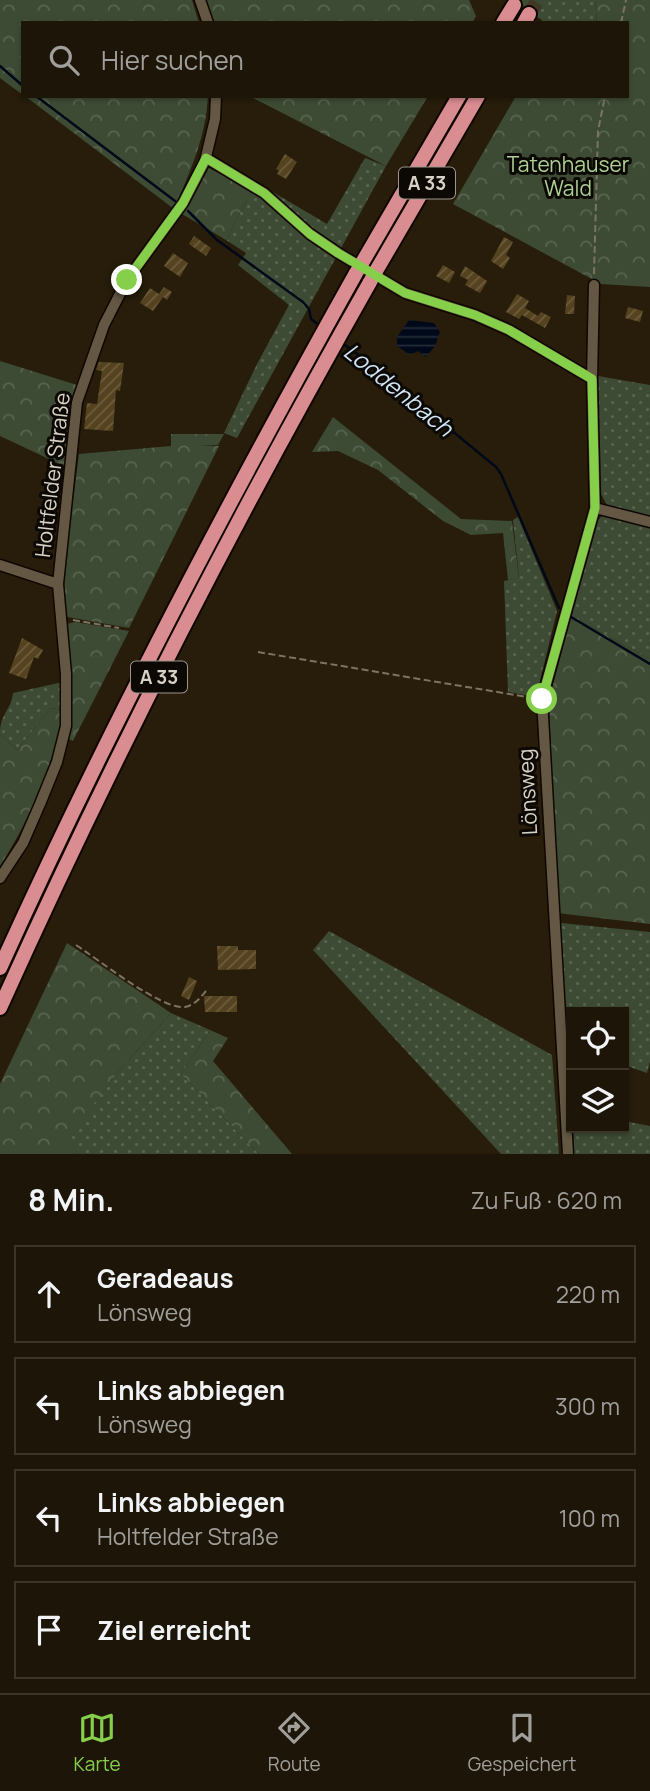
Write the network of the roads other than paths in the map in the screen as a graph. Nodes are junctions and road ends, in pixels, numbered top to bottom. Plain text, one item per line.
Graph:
1 (200, 0) edge
2 (514, 5) tunnel mouth
3 (207, 21) edge
4 (504, 21) edge
5 (216, 98) edge
6 (458, 98) edge
7 (477, 98) edge
8 (206, 158) junction
9 (594, 285) road end
10 (592, 379) junction
11 (595, 508) junction
12 (650, 522) edge
13 (0, 565) edge
14 (58, 584) junction
15 (0, 878) edge
16 (0, 968) edge
17 (0, 1008) edge
18 (568, 1154) edge

1 - 3 street
2 - 4 highway
5 - 8 street, Holtfelder Straße
6 - 16 highway, A 33
7 - 17 highway, A 33
8 - 10 street
8 - 14 street, Holtfelder Straße
9 - 10 street, Lönsweg
10 - 11 street, Lönsweg
11 - 12 street
11 - 18 street, Lönsweg
13 - 14 street
14 - 15 street, Holtfelder Straße

